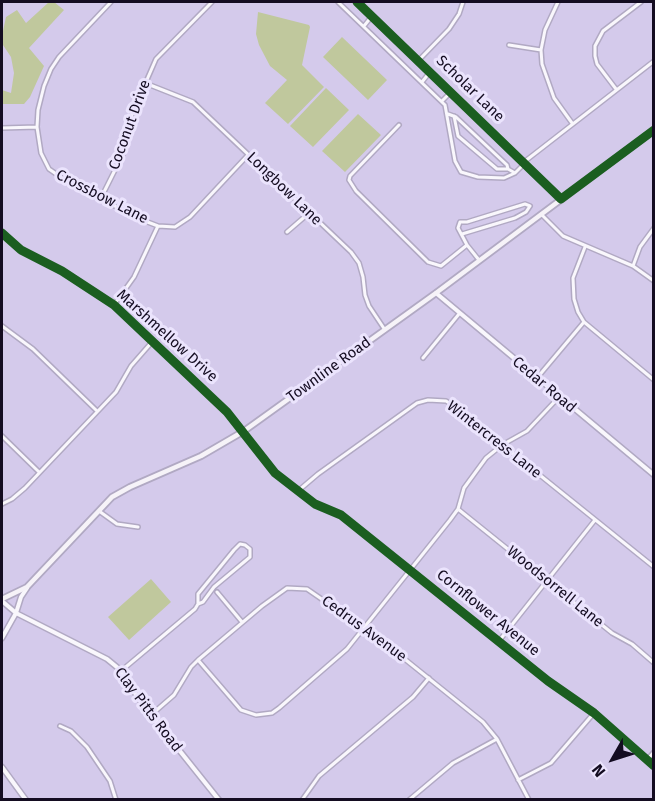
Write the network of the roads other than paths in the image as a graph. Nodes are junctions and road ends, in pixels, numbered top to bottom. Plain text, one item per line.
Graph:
1 (111, 2) edge
2 (212, 2) edge
3 (339, 2) edge
4 (357, 2) edge
5 (464, 2) edge
6 (558, 2) edge
7 (641, 2) edge
8 (372, 16) junction
9 (364, 26) junction
10 (509, 45) dead end
11 (541, 50) junction
12 (418, 61) junction
13 (654, 61) edge
14 (430, 72) junction
15 (145, 82) junction
16 (422, 82) junction
17 (616, 89) junction
18 (451, 92) junction
19 (442, 101) junction
20 (448, 114) junction
21 (454, 116) junction
22 (572, 123) junction
23 (399, 125) dead end
24 (37, 127) junction
25 (2, 128) edge
26 (654, 130) edge
27 (248, 155) junction
28 (524, 162) junction
29 (508, 169) junction
30 (515, 173) junction
31 (101, 198) junction
32 (561, 199) junction
33 (309, 213) junction
34 (541, 214) junction
35 (158, 226) junction
36 (654, 228) edge
37 (287, 232) dead end
38 (2, 233) edge
39 (462, 234) junction
40 (467, 245) junction
41 (585, 247) junction
42 (479, 260) junction
43 (633, 266) junction
44 (654, 281) edge
45 (435, 293) junction
46 (114, 305) junction
47 (459, 314) junction
48 (584, 322) junction
49 (2, 326) edge
50 (385, 330) junction
51 (152, 342) junction
52 (423, 358) dead end
53 (536, 379) junction
54 (654, 380) edge
55 (559, 397) junction
56 (97, 411) junction
57 (244, 431) junction
58 (2, 436) edge
59 (502, 445) junction
60 (39, 472) junction
61 (654, 475) edge
62 (298, 491) junction
63 (2, 504) edge
64 (458, 508) junction
65 (99, 511) junction
66 (595, 520) junction
67 (138, 527) dead end
68 (654, 567) edge
69 (411, 570) junction
70 (547, 580) junction
71 (27, 587) junction
72 (217, 592) dead end
73 (2, 600) edge
74 (198, 604) junction
75 (16, 613) junction
76 (242, 622) junction
77 (364, 628) junction
78 (2, 638) edge
79 (499, 641) junction
80 (198, 660) junction
81 (654, 663) edge
82 (121, 671) junction
83 (429, 678) junction
84 (594, 713) junction
85 (151, 715) junction
86 (60, 726) dead end
87 (496, 739) junction
88 (654, 752) edge
89 (647, 760) junction
90 (2, 766) edge
91 (654, 766) edge
92 (518, 781) junction
93 (528, 798) edge
94 (25, 799) edge
95 (116, 800) edge
96 (219, 800) edge
97 (302, 800) edge
98 (409, 800) edge
99 (522, 800) edge

1 - 24 street, Crossbow Lane
2 - 15 street, Coconut Drive
3 - 9 street
4 - 8 street, Scholar Lane
5 - 12 street
6 - 11 street
7 - 17 street
8 - 9 street
8 - 12 street, Scholar Lane
9 - 16 street
10 - 11 street
11 - 22 street
12 - 14 street, Scholar Lane
13 - 17 street
14 - 16 street
14 - 18 street, Scholar Lane
15 - 27 street, Longbow Lane
15 - 31 street, Coconut Drive
16 - 19 street
17 - 22 street
18 - 19 street
18 - 28 street, Scholar Lane
19 - 20 street
20 - 21 street
20 - 30 street
21 - 29 street
21 - 29 street
22 - 28 street
23 - 40 street
24 - 25 street
24 - 31 street, Crossbow Lane
26 - 32 main road, Townline Road
27 - 33 street, Longbow Lane
27 - 35 street, Crossbow Lane
28 - 30 street
28 - 32 street, Scholar Lane
29 - 30 street
31 - 35 street, Crossbow Lane
32 - 34 main road, Townline Road
33 - 37 street
33 - 50 street, Longbow Lane
34 - 41 street
34 - 42 main road, Townline Road
35 - 46 street
36 - 43 street
38 - 46 street, Marshmellow Drive
39 - 39 street
39 - 40 street
40 - 42 street
41 - 43 street
41 - 48 street
42 - 45 main road, Townline Road
43 - 44 street
45 - 47 street, Cedar Road
45 - 50 main road, Townline Road
46 - 51 street, Marshmellow Drive
47 - 52 street
47 - 53 street, Cedar Road
48 - 53 street
48 - 54 street
49 - 56 street
50 - 57 main road, Townline Road
51 - 56 street
51 - 57 street, Marshmellow Drive
53 - 55 street, Cedar Road
55 - 59 street
55 - 61 street, Cedar Road
56 - 60 street
57 - 62 street, Marshmellow Drive
57 - 65 main road, Townline Road
58 - 60 street
59 - 62 street, Wintercress Lane
59 - 64 street
59 - 66 street, Wintercress Lane
60 - 63 street
62 - 69 street, Cornflower Avenue
64 - 69 street
64 - 70 street, Woodsorrell Lane
65 - 67 street
65 - 71 main road, Townline Road
66 - 68 street, Wintercress Lane
66 - 70 street
69 - 77 street
69 - 79 street, Cornflower Avenue
70 - 79 street
70 - 81 street, Woodsorrell Lane
71 - 73 main road, Townline Road
71 - 75 street
72 - 76 street
73 - 75 street, Clay Pitts Road
74 - 74 street
74 - 82 street
75 - 78 street
75 - 82 street, Clay Pitts Road
76 - 77 street, Cedrus Avenue
76 - 80 street, Cedrus Avenue
77 - 80 street
77 - 83 street, Cedrus Avenue
79 - 84 street, Cornflower Avenue
80 - 85 street, Cedrus Avenue
82 - 85 street, Clay Pitts Road
83 - 87 street, Cedrus Avenue
83 - 97 street
84 - 89 street, Cornflower Avenue
84 - 92 street
85 - 96 street, Clay Pitts Road
86 - 95 street
87 - 92 street, Cedrus Avenue
87 - 98 street
88 - 89 street
89 - 91 street, Cornflower Avenue
90 - 94 street
92 - 93 street, Cedrus Avenue
93 - 99 street

